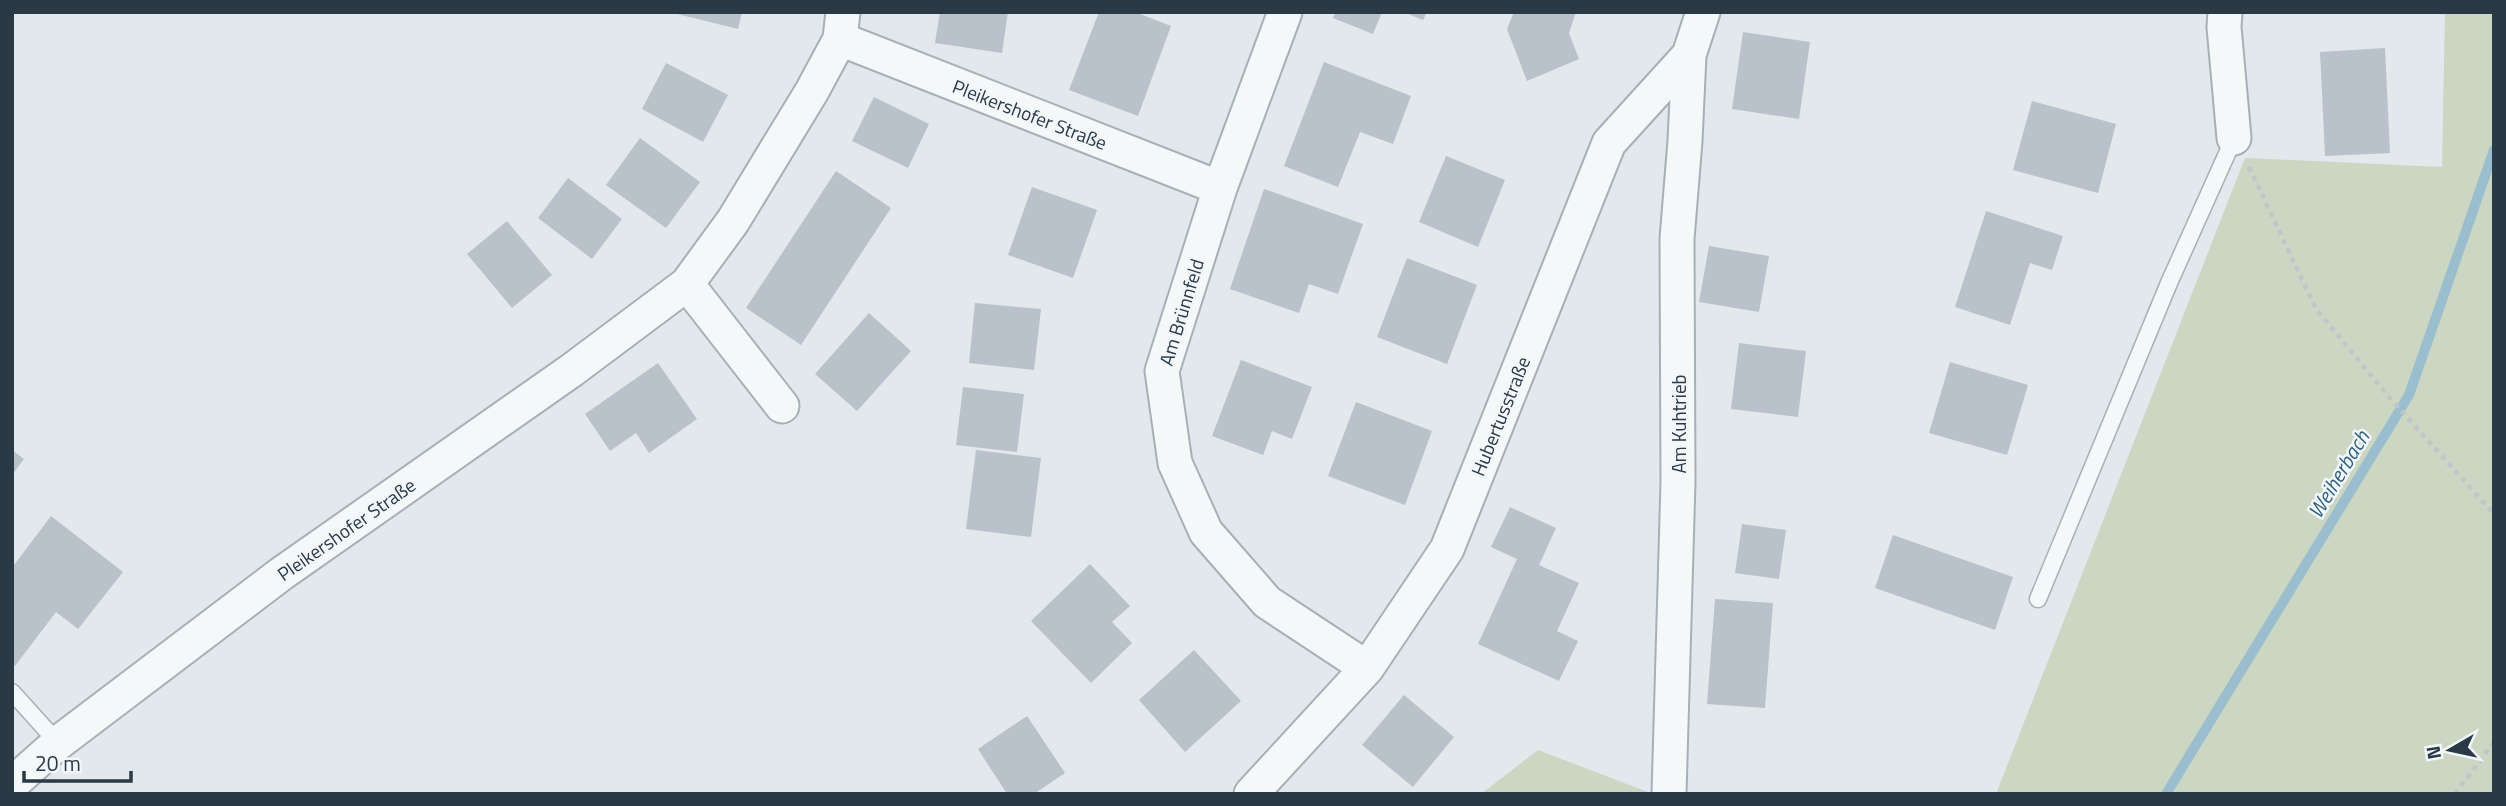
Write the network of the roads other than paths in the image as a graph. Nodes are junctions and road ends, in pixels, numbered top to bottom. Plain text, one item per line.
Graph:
1 (1285, 12) edge
2 (1703, 12) edge
3 (2225, 12) edge
4 (841, 26) edge
5 (1689, 55) junction
6 (2234, 138) joint
7 (1220, 188) junction
8 (687, 284) junction
9 (782, 407) dead end
10 (2038, 599) dead end
11 (1367, 668) junction
12 (12, 692) edge
13 (58, 743) junction
14 (12, 784) edge
15 (1251, 794) edge
16 (1669, 794) edge

1 - 7 street, Am Brünnfeld
2 - 5 street, Hubertusstraße
3 - 6 street
4 - 7 street, Pleikershofer Straße
4 - 8 street, Pleikershofer Straße
5 - 11 street, Hubertusstraße
5 - 16 street, Am Kuhtrieb
6 - 10 lane
7 - 11 street, Am Brünnfeld
8 - 9 street
8 - 13 street, Pleikershofer Straße
11 - 15 street, Hubertusstraße
12 - 13 lane
13 - 14 street, Pleikershofer Straße

